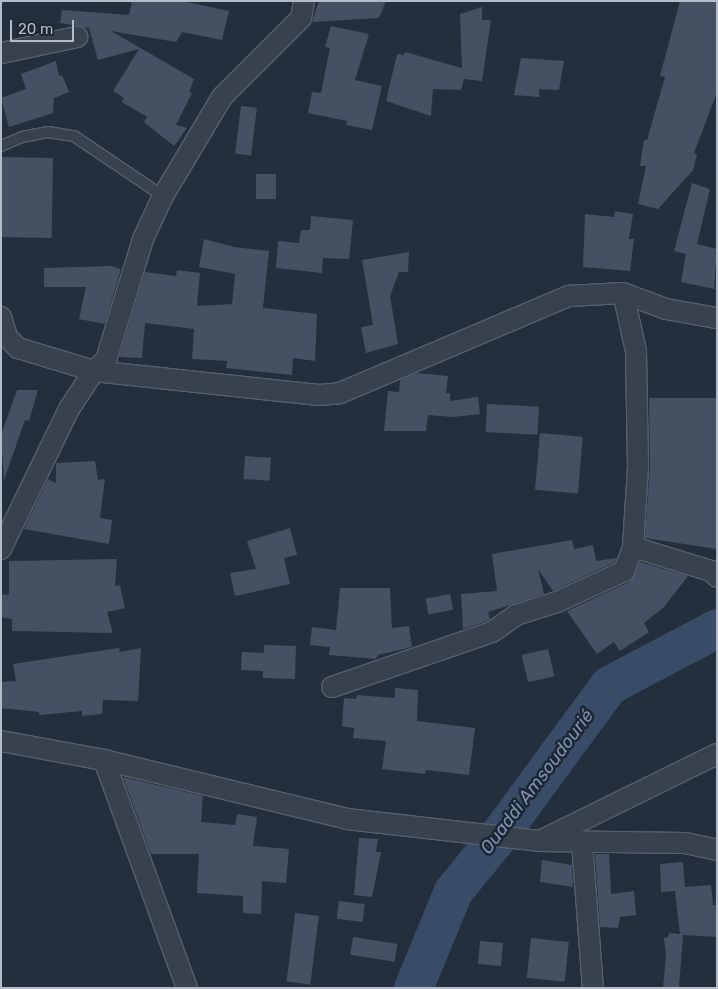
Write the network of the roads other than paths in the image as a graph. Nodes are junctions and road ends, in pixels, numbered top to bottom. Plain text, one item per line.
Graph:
1 (318, 1) edge
2 (303, 10) edge
3 (76, 37) dead end
4 (1, 53) edge
5 (1, 146) edge
6 (163, 196) junction
7 (623, 293) junction
8 (1, 317) edge
9 (717, 318) edge
10 (94, 371) junction
11 (633, 547) junction
12 (1, 549) edge
13 (717, 577) edge
14 (332, 687) dead end
15 (1, 741) edge
16 (717, 754) edge
17 (104, 760) junction
18 (538, 841) junction
19 (582, 843) junction
20 (717, 850) edge
21 (187, 988) edge
22 (593, 988) edge

1 - 2 street
2 - 6 street
3 - 4 street
5 - 6 lane
6 - 10 street
7 - 9 street
7 - 10 street
7 - 11 street
8 - 10 street
10 - 12 street
11 - 13 street
11 - 14 street
15 - 17 street
16 - 18 street
17 - 18 street
17 - 21 street
18 - 19 street
19 - 20 street
19 - 22 street

